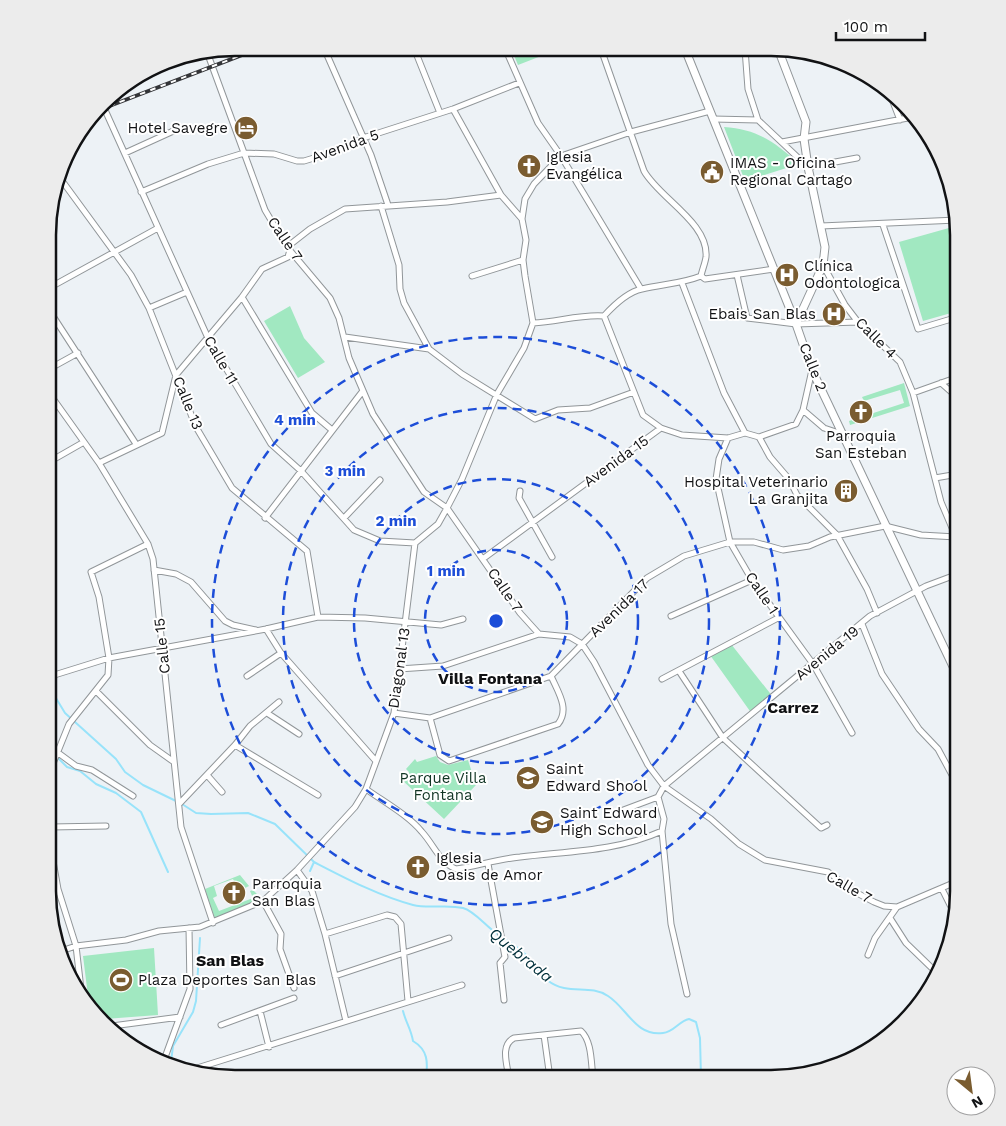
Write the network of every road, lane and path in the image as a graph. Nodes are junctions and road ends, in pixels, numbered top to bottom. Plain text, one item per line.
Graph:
1 (508, 56) edge
2 (604, 56) edge
3 (688, 56) edge
4 (746, 56) edge
5 (328, 57) edge
6 (417, 57) edge
7 (781, 57) edge
8 (209, 58) edge
9 (519, 83) junction
10 (895, 107) edge
11 (453, 109) junction
12 (710, 111) junction
13 (105, 113) edge
14 (440, 113) junction
15 (713, 119) junction
16 (906, 119) edge
17 (758, 120) junction
18 (900, 120) junction
19 (180, 128) dead end
20 (631, 132) junction
21 (363, 138) junction
22 (804, 139) junction
23 (782, 142) junction
24 (125, 153) junction
25 (244, 154) junction
26 (561, 156) junction
27 (857, 158) dead end
28 (808, 167) junction
29 (64, 183) edge
30 (141, 192) junction
31 (502, 195) junction
32 (388, 205) junction
33 (381, 206) junction
34 (522, 219) junction
35 (949, 221) edge
36 (883, 225) junction
37 (821, 226) junction
38 (158, 228) junction
39 (289, 249) junction
40 (115, 251) junction
41 (524, 260) junction
42 (823, 265) junction
43 (774, 269) junction
44 (737, 275) junction
45 (472, 276) dead end
46 (701, 276) junction
47 (682, 283) junction
48 (56, 284) edge
49 (641, 289) junction
50 (187, 292) junction
51 (242, 297) junction
52 (149, 308) junction
53 (796, 315) junction
54 (604, 316) junction
55 (950, 319) edge
56 (56, 320) edge
57 (858, 322) junction
58 (534, 323) junction
59 (796, 324) junction
60 (345, 337) junction
61 (208, 338) junction
62 (428, 349) junction
63 (78, 353) junction
64 (56, 365) edge
65 (812, 370) junction
66 (176, 375) junction
67 (950, 379) edge
68 (941, 382) junction
69 (950, 390) edge
70 (362, 392) junction
71 (634, 392) junction
72 (912, 393) junction
73 (497, 394) junction
74 (56, 403) edge
75 (803, 410) junction
76 (661, 428) junction
77 (332, 430) junction
78 (745, 433) junction
79 (842, 434) junction
80 (759, 437) junction
81 (728, 438) junction
82 (84, 442) junction
83 (136, 444) junction
84 (56, 458) edge
85 (99, 463) junction
86 (301, 471) junction
87 (950, 475) edge
88 (935, 478) junction
89 (380, 480) dead end
90 (520, 491) dead end
91 (448, 508) junction
92 (265, 518) junction
93 (344, 518) junction
94 (533, 522) junction
95 (950, 523) edge
96 (885, 526) junction
97 (837, 535) junction
98 (950, 539) edge
99 (730, 542) junction
100 (416, 543) junction
101 (148, 544) junction
102 (552, 557) dead end
103 (484, 558) junction
104 (154, 570) junction
105 (950, 577) edge
106 (752, 580) junction
107 (918, 591) junction
108 (877, 613) junction
109 (318, 616) junction
110 (671, 616) dead end
111 (778, 618) junction
112 (463, 619) dead end
113 (405, 623) junction
114 (862, 624) junction
115 (266, 629) junction
116 (259, 630) junction
117 (539, 634) junction
118 (582, 644) junction
119 (162, 647) junction
120 (281, 653) junction
121 (109, 658) junction
122 (950, 660) edge
123 (813, 664) junction
124 (399, 669) junction
125 (680, 671) junction
126 (56, 675) edge
127 (247, 676) dead end
128 (551, 676) junction
129 (662, 679) dead end
130 (96, 692) junction
131 (280, 702) dead end
132 (267, 713) junction
133 (394, 713) junction
134 (430, 718) junction
135 (852, 733) dead end
136 (299, 734) dead end
137 (723, 738) junction
138 (235, 745) junction
139 (57, 752) joint
140 (375, 760) junction
141 (174, 762) junction
142 (950, 771) edge
143 (207, 775) junction
144 (664, 786) junction
145 (366, 789) junction
146 (222, 792) dead end
147 (318, 795) dead end
148 (132, 796) dead end
149 (658, 797) junction
150 (180, 803) junction
151 (610, 815) dead end
152 (827, 825) dead end
153 (106, 826) dead end
154 (56, 827) edge
155 (662, 831) junction
156 (488, 864) junction
157 (297, 870) junction
158 (56, 878) edge
159 (950, 885) edge
160 (942, 889) junction
161 (263, 901) junction
162 (949, 904) edge
163 (898, 907) junction
164 (890, 918) junction
165 (213, 923) junction
166 (189, 928) junction
167 (325, 934) junction
168 (449, 938) dead end
169 (76, 946) junction
170 (66, 949) edge
171 (404, 954) junction
172 (868, 955) dead end
173 (932, 968) edge
174 (335, 976) junction
175 (80, 980) edge
176 (462, 985) dead end
177 (294, 988) dead end
178 (687, 994) dead end
179 (294, 998) dead end
180 (504, 1000) dead end
181 (408, 1001) junction
182 (260, 1011) junction
183 (180, 1017) junction
184 (346, 1021) junction
185 (117, 1025) edge
186 (221, 1025) dead end
187 (544, 1035) junction
188 (269, 1047) junction
189 (166, 1055) edge
190 (203, 1066) edge
191 (549, 1069) edge
192 (592, 1069) edge
193 (508, 1070) edge

1 - 9 street
2 - 20 street
3 - 12 street
4 - 17 street
5 - 21 street
6 - 14 street
7 - 22 street
8 - 25 street, Calle 7
9 - 11 street, Avenida 5
9 - 26 street
10 - 18 street
11 - 14 street, Avenida 5
11 - 31 street
12 - 15 street
12 - 20 street
13 - 24 street, Calle 11
14 - 21 street, Avenida 5
15 - 17 street
15 - 43 street
16 - 18 street
17 - 23 street
18 - 22 street
19 - 24 street
20 - 26 street
20 - 46 street
21 - 25 street, Avenida 5
21 - 32 street
22 - 23 street
22 - 28 street
23 - 28 street
24 - 30 street, Calle 11
25 - 30 street, Avenida 5
25 - 39 street, Calle 7
26 - 34 street
26 - 49 street
27 - 28 street
28 - 37 street
29 - 40 street, Calle 13
30 - 38 street, Calle 11
31 - 32 street
31 - 34 street
32 - 33 street
33 - 39 street
33 - 62 street
34 - 41 street
35 - 36 street
36 - 37 street
36 - 55 street
37 - 42 street
38 - 40 street
38 - 50 street, Calle 11
39 - 51 street
39 - 60 street, Calle 7
40 - 48 street
40 - 52 street, Calle 13
41 - 45 street
41 - 58 street
42 - 53 street
42 - 57 street, Calle 4
43 - 44 street
43 - 53 street
44 - 46 street
44 - 59 street
46 - 47 street
47 - 49 street
47 - 78 street
49 - 54 street
50 - 52 street
50 - 61 street, Calle 11
51 - 61 street
51 - 77 street
52 - 66 street, Calle 13
53 - 59 street
54 - 58 street
54 - 71 street
56 - 63 street
57 - 59 street
57 - 72 street, Calle 4
58 - 73 street
59 - 65 street, Calle 2
60 - 62 street
60 - 70 street, Calle 7
61 - 66 street
61 - 86 street, Calle 11
62 - 73 street
63 - 64 street
63 - 83 street
65 - 75 street
65 - 79 street, Calle 2
66 - 83 street
66 - 92 street, Calle 13
67 - 68 street
68 - 69 street
68 - 72 street
70 - 77 street
70 - 91 street, Calle 7
71 - 73 street
71 - 76 street
72 - 88 street, Calle 4
73 - 91 street
74 - 82 street, Calle 15
75 - 79 street
75 - 80 street
76 - 81 street, Avenida 15
76 - 94 street, Avenida 15
77 - 86 street
78 - 80 street
78 - 81 street, Avenida 15
79 - 96 street, Calle 2
80 - 97 street
81 - 99 street, Calle 1
82 - 84 street
82 - 85 street, Calle 15
83 - 85 street
85 - 101 street, Calle 15
86 - 92 street
86 - 93 street, Calle 11
87 - 88 street
88 - 95 street, Calle 4
89 - 93 street
90 - 94 street
91 - 100 street
91 - 103 street, Calle 7
92 - 109 street, Calle 13
93 - 100 street, Calle 11
94 - 102 street
94 - 103 street, Avenida 15
96 - 97 street, Avenida 17
96 - 98 street
96 - 107 street, Calle 2
97 - 99 street, Avenida 17
97 - 108 street
99 - 106 street, Calle 1
99 - 118 street, Avenida 17
100 - 113 street, Diagonal 13
101 - 104 street, Calle 15
101 - 121 street
103 - 117 street, Calle 7
104 - 116 street
104 - 119 street, Calle 15
105 - 107 street, Avenida 19
106 - 110 street
106 - 111 street, Calle 1
107 - 108 street, Avenida 19
107 - 122 street, Calle 2
108 - 114 street, Avenida 19
109 - 113 street
109 - 115 street
111 - 123 street, Calle 1
111 - 125 street
112 - 113 street
113 - 124 street, Diagonal 13
114 - 123 street, Avenida 19
114 - 142 street
115 - 116 street
115 - 120 street
116 - 119 street
117 - 118 street
117 - 124 street
118 - 128 street, Avenida 17
118 - 144 street, Calle 7
119 - 121 street
119 - 141 street, Calle 15
120 - 127 street
120 - 140 street
121 - 126 street
121 - 130 street
123 - 135 street, Calle 1
123 - 137 street, Avenida 19
124 - 133 street, Diagonal 13
125 - 129 street
125 - 137 street
128 - 134 street, Avenida 17
128 - 134 street
130 - 139 street
130 - 141 street
131 - 132 street
132 - 136 street
132 - 138 street
133 - 134 street, Avenida 17
133 - 140 street, Diagonal 13
137 - 144 street, Avenida 19
137 - 152 street
138 - 143 street
138 - 147 street
139 - 148 street
140 - 145 street, Diagonal 13
141 - 150 street, Calle 15
143 - 146 street
143 - 150 street
144 - 149 street, Avenida 19
144 - 163 street, Calle 7
145 - 156 street
145 - 157 street, Diagonal 13
149 - 151 street
149 - 155 street
150 - 165 street, Calle 15
153 - 154 street
155 - 156 street
155 - 178 street
156 - 180 street
157 - 161 street, Diagonal 13
157 - 167 street
158 - 169 street
159 - 160 street
160 - 162 street
160 - 163 street
161 - 165 street
161 - 177 street
163 - 164 street
164 - 172 street
164 - 173 street
165 - 166 street
166 - 169 street
166 - 183 street
167 - 171 street
167 - 174 street
168 - 171 street
169 - 170 street
169 - 175 street
171 - 174 street
171 - 181 street
174 - 184 street
176 - 181 street
179 - 182 street
181 - 184 street
182 - 186 street
182 - 188 street
183 - 185 street
183 - 189 street
184 - 188 street
187 - 191 street
187 - 192 street
187 - 193 street
188 - 190 street

